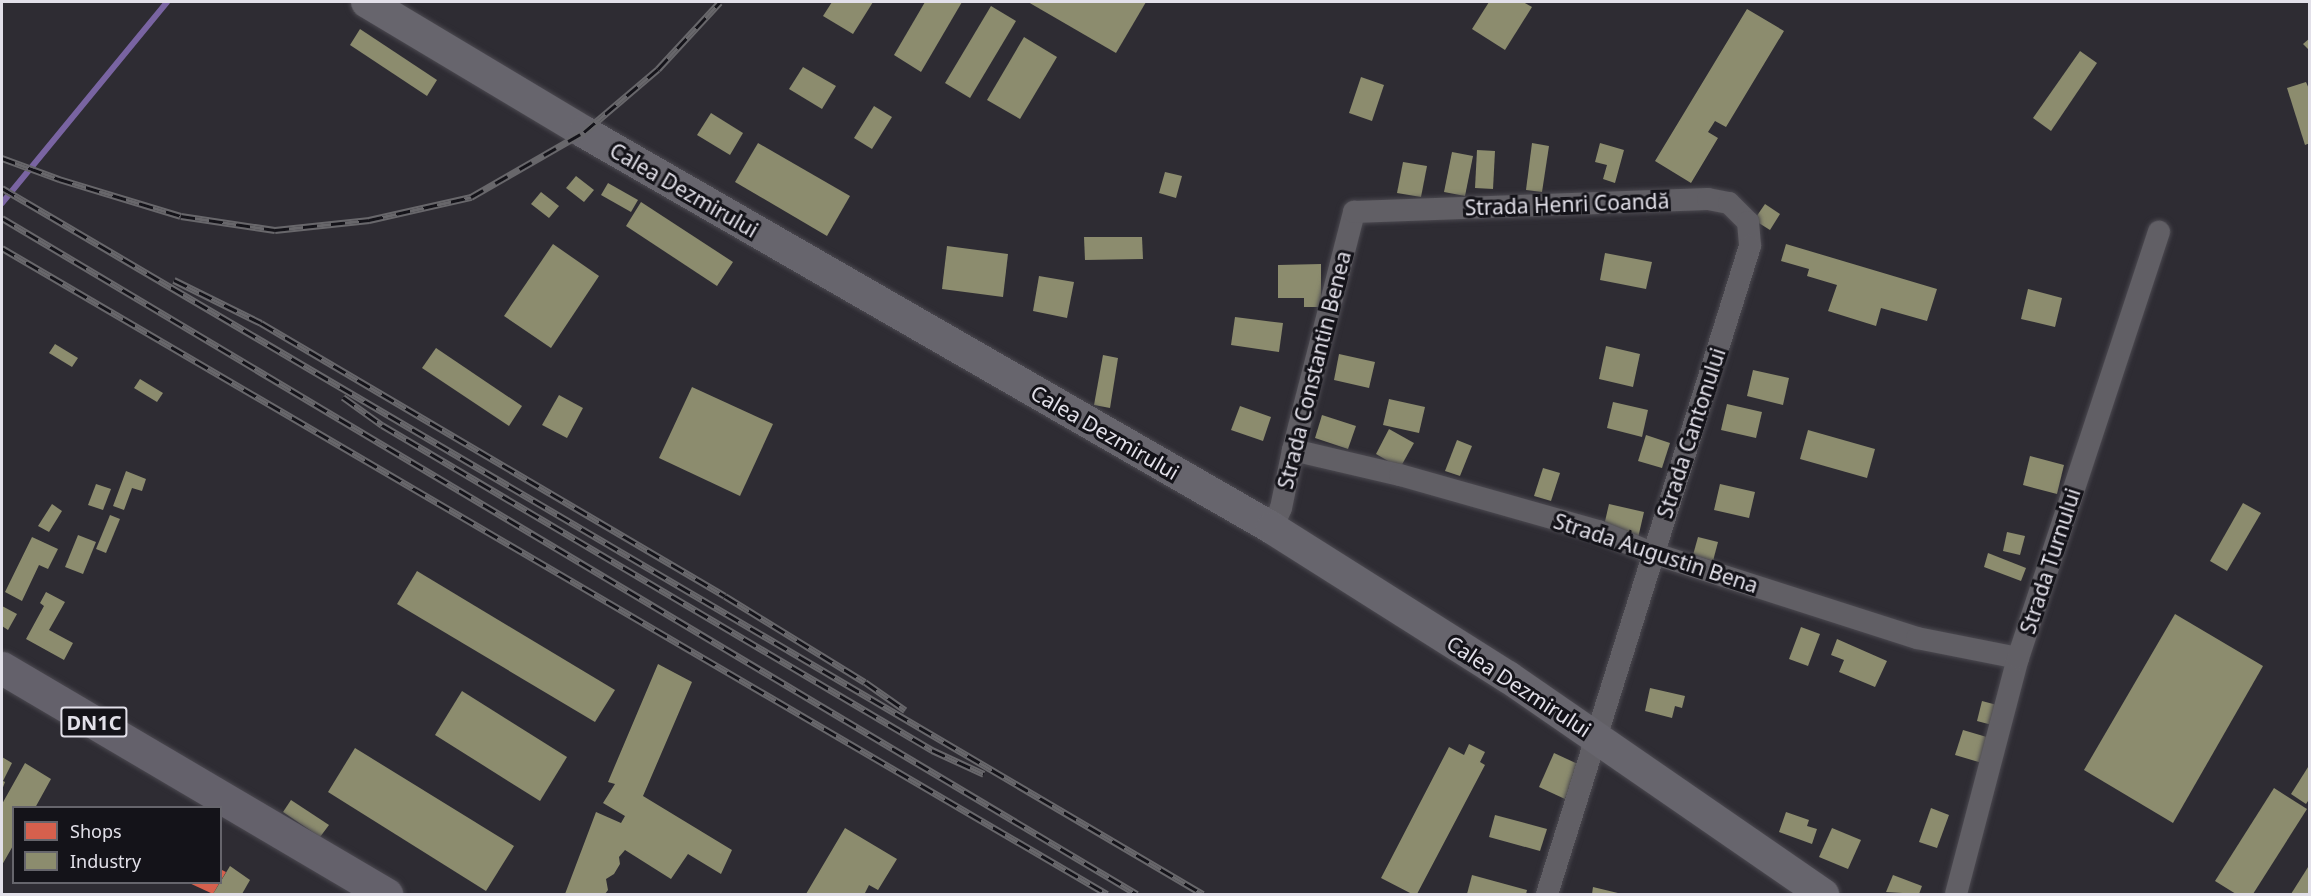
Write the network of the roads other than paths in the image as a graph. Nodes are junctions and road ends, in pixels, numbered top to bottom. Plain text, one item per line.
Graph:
1 (367, 2) edge
2 (1354, 212) joint
3 (2159, 232) dead end
4 (1750, 246) joint
5 (1293, 450) junction
6 (1272, 528) junction
7 (1652, 553) junction
8 (2018, 658) junction
9 (2, 668) edge
10 (1595, 735) junction
11 (386, 894) edge
12 (1547, 894) edge
13 (1823, 894) edge
14 (1956, 894) edge

1 - 6 main road, Calea Dezmirului
2 - 4 street, Strada Henri Coandă
2 - 5 street, Strada Constantin Benea
3 - 8 street, Strada Turnului
4 - 7 street, Strada Cantonului
5 - 6 street, Strada Constantin Benea
5 - 7 street, Strada Augustin Bena
6 - 10 main road, Calea Dezmirului
7 - 8 street, Strada Augustin Bena
7 - 10 street, Strada Cantonului
8 - 14 street, Strada Turnului
9 - 11 main road, DN1C
10 - 12 street, Strada Cantonului
10 - 13 main road, Calea Dezmirului

